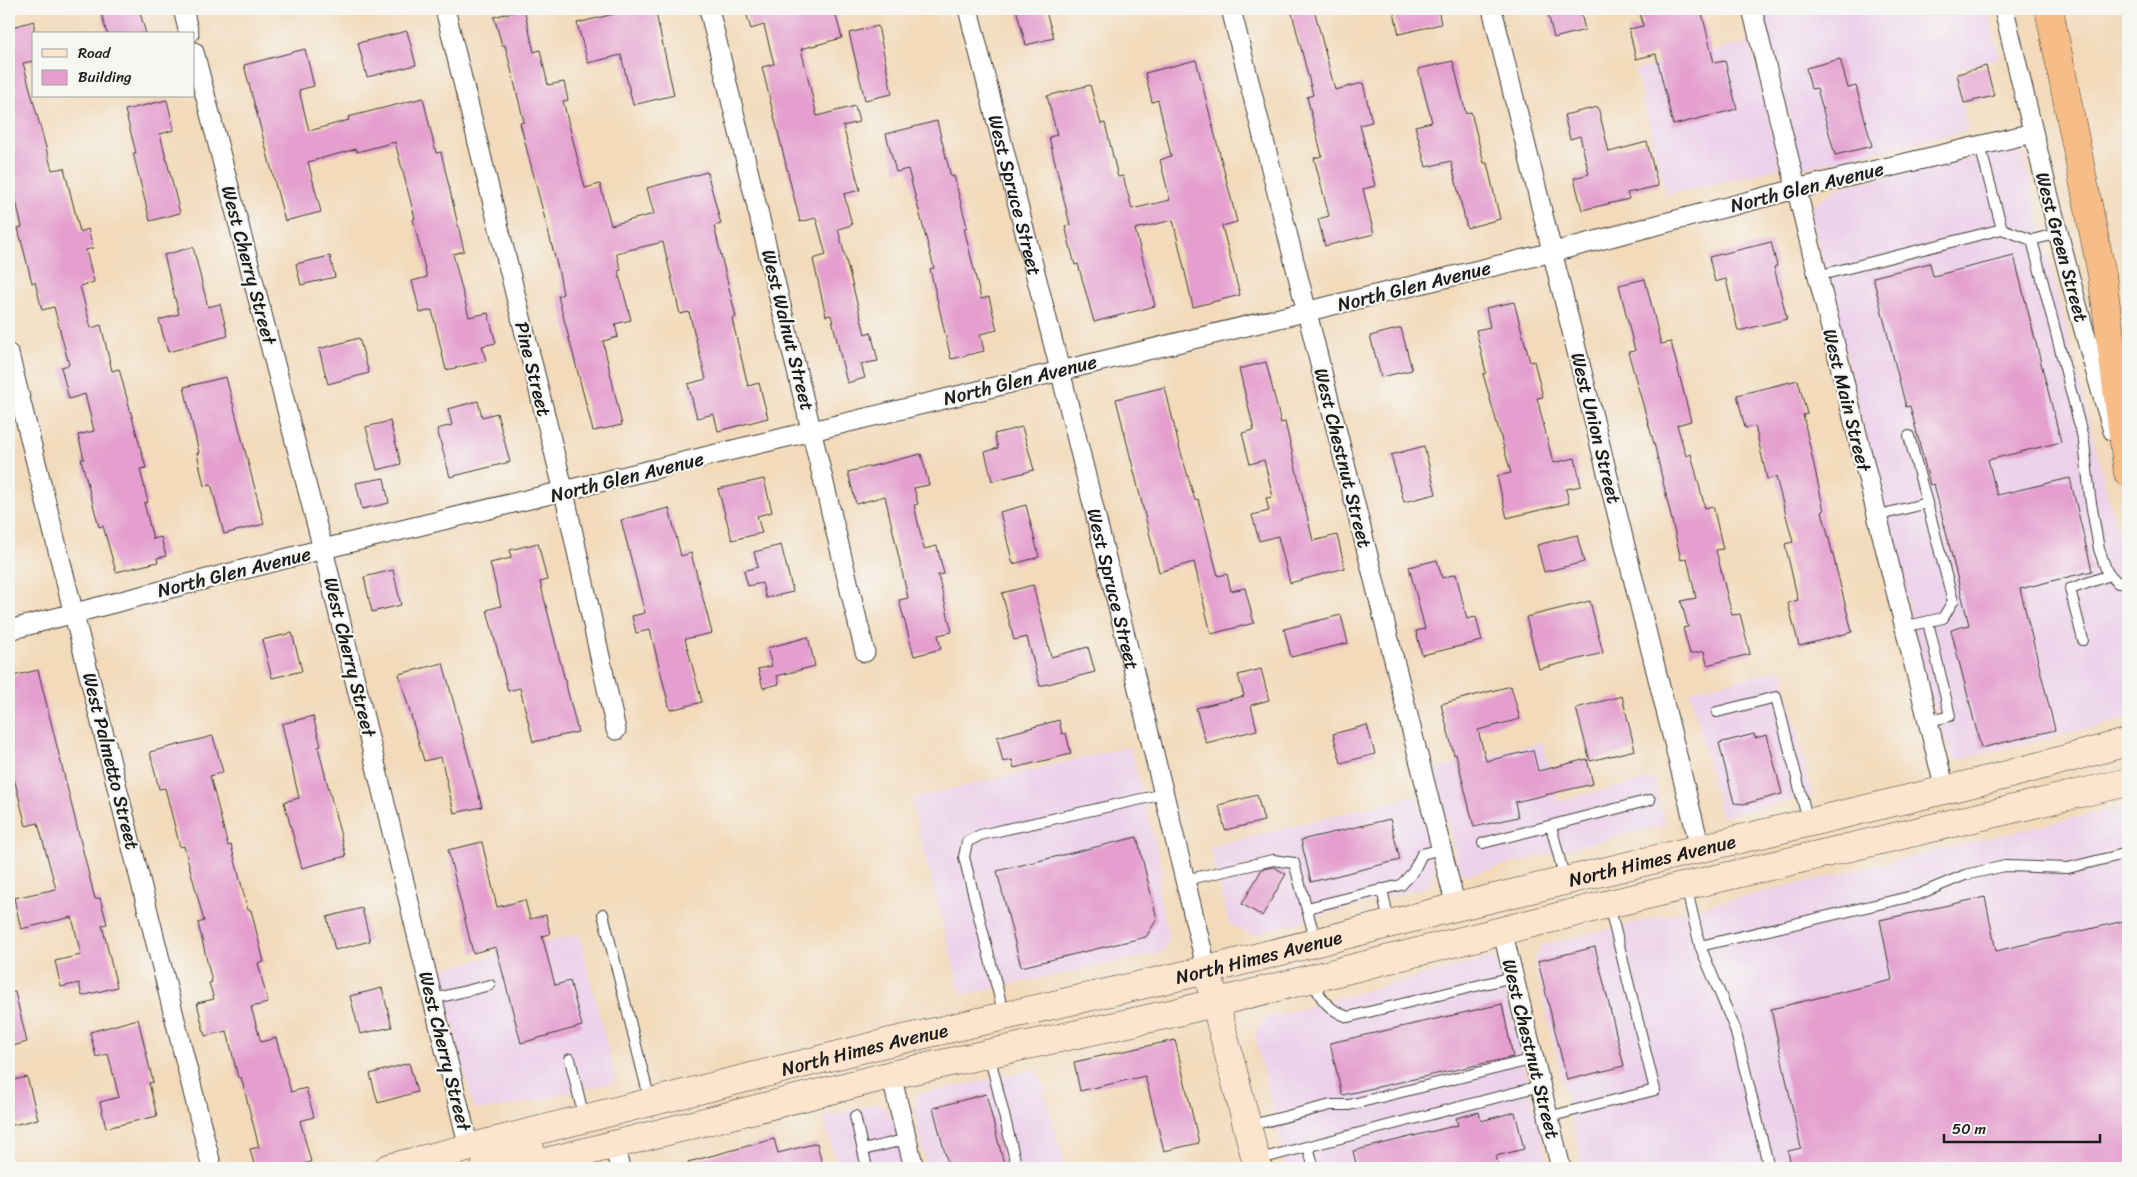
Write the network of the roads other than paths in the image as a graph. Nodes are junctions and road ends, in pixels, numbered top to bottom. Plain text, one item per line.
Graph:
1 (183, 9) edge
2 (445, 9) edge
3 (709, 9) edge
4 (968, 9) edge
5 (1231, 9) edge
6 (1492, 9) edge
7 (1752, 9) edge
8 (2004, 9) edge
9 (2050, 9) edge
10 (189, 32) edge
11 (195, 56) edge
12 (2033, 133) junction
13 (1980, 146) junction
14 (1796, 188) junction
15 (2002, 229) junction
16 (2059, 233) junction
17 (2032, 240) junction
18 (1553, 252) junction
19 (1817, 276) junction
20 (1307, 312) junction
21 (9, 354) edge
22 (1060, 370) junction
23 (812, 431) junction
24 (1909, 436) dead end
25 (2128, 473) edge
26 (2128, 483) edge
27 (564, 492) junction
28 (1927, 503) junction
29 (1876, 516) junction
30 (323, 549) junction
31 (2110, 575) junction
32 (2128, 581) edge
33 (74, 613) junction
34 (1928, 622) junction
35 (1903, 627) junction
36 (9, 630) edge
37 (2083, 640) dead end
38 (865, 652) dead end
39 (1717, 712) dead end
40 (1926, 722) junction
41 (616, 730) dead end
42 (2128, 742) edge
43 (2128, 782) edge
44 (1945, 790) junction
45 (1164, 794) junction
46 (1650, 800) dead end
47 (1882, 805) junction
48 (1808, 822) junction
49 (1551, 826) junction
50 (1483, 843) dead end
51 (1700, 848) junction
52 (1442, 849) junction
53 (2128, 852) edge
54 (1186, 880) junction
55 (1565, 881) junction
56 (1686, 885) junction
57 (1382, 890) junction
58 (1609, 904) junction
59 (1456, 907) junction
60 (1307, 908) junction
61 (603, 914) dead end
62 (1533, 923) junction
63 (1389, 924) junction
64 (1502, 930) junction
65 (1316, 943) junction
66 (1700, 946) junction
67 (1207, 970) junction
68 (1513, 977) junction
69 (1312, 979) junction
70 (490, 985) dead end
71 (433, 999) junction
72 (1216, 1003) junction
73 (1004, 1016) junction
74 (988, 1053) junction
75 (570, 1059) dead end
76 (1534, 1059) junction
77 (891, 1075) junction
78 (1540, 1086) junction
79 (651, 1102) junction
80 (855, 1116) dead end
81 (1548, 1117) junction
82 (584, 1119) junction
83 (1247, 1126) junction
84 (907, 1139) junction
85 (1308, 1147) junction
86 (862, 1150) junction
87 (617, 1156) edge
88 (471, 1162) edge
89 (1257, 1164) edge
90 (212, 1168) edge
91 (388, 1168) edge
92 (521, 1168) edge
93 (867, 1168) edge
94 (914, 1168) edge
95 (1017, 1168) edge
96 (1314, 1168) edge
97 (1561, 1168) edge
98 (1769, 1168) edge

1 - 10 street
2 - 27 street, Pine Street
3 - 23 street, West Walnut Street
4 - 22 street, West Spruce Street
5 - 20 street, West Chestnut Street
6 - 18 street, West Union Street
7 - 14 street, West Main Street
8 - 12 street, West Green Street
9 - 25 highway
11 - 30 street, West Cherry Street
12 - 13 street, North Glen Avenue
12 - 16 street, West Green Street
13 - 14 street, North Glen Avenue
13 - 15 lane
14 - 18 street, North Glen Avenue
14 - 19 street, West Main Street
15 - 17 lane
15 - 19 lane
16 - 17 lane
16 - 26 street, West Green Street
17 - 31 lane
18 - 20 street, North Glen Avenue
18 - 51 street, West Union Street
19 - 29 street, West Main Street
20 - 22 street, North Glen Avenue
20 - 52 street, West Chestnut Street
21 - 33 street, West Palmetto Street
22 - 23 street, North Glen Avenue
22 - 45 street, West Spruce Street
23 - 27 street, North Glen Avenue
23 - 38 street, West Walnut Street
24 - 28 lane
27 - 30 street, North Glen Avenue
27 - 41 street, Pine Street
28 - 29 lane
28 - 34 lane
29 - 35 street, West Main Street
30 - 33 street, North Glen Avenue
30 - 71 street, West Cherry Street
31 - 32 lane
31 - 37 lane
33 - 36 street, North Glen Avenue
33 - 90 street, West Palmetto Street
34 - 35 lane
34 - 40 lane
35 - 40 street, West Main Street
39 - 48 lane
40 - 44 street, West Main Street
42 - 44 street, North Himes Avenue
43 - 56 street, North Himes Avenue
44 - 47 street, North Himes Avenue
45 - 54 street, West Spruce Street
45 - 73 lane
46 - 49 lane
47 - 48 street, North Himes Avenue
47 - 56 street
48 - 51 street, North Himes Avenue
49 - 50 lane
49 - 55 lane
51 - 55 street, North Himes Avenue
51 - 62 street
52 - 57 lane
52 - 59 street, West Chestnut Street
53 - 66 lane
54 - 60 lane
54 - 67 street, West Spruce Street
55 - 59 street, North Himes Avenue
56 - 58 street, North Himes Avenue
56 - 66 lane
57 - 60 lane
57 - 63 lane
58 - 62 street, North Himes Avenue
58 - 81 lane
59 - 63 street, North Himes Avenue
60 - 65 lane
61 - 79 lane
62 - 64 street, North Himes Avenue
63 - 65 street, North Himes Avenue
64 - 68 street, West Chestnut Street
64 - 69 street, North Himes Avenue
65 - 67 street, North Himes Avenue
66 - 98 lane
67 - 72 street, West Spruce Street
67 - 73 street, North Himes Avenue
68 - 69 lane
68 - 76 street, West Chestnut Street
69 - 72 street, North Himes Avenue
70 - 71 lane
71 - 88 street, West Cherry Street
72 - 74 street, North Himes Avenue
72 - 83 street, West Spruce Street
73 - 79 street, North Himes Avenue
74 - 77 street, North Himes Avenue
74 - 95 lane
75 - 82 lane
76 - 78 street, West Chestnut Street
76 - 83 lane
77 - 84 street
77 - 87 street, North Himes Avenue
78 - 81 street, West Chestnut Street
78 - 85 lane
79 - 82 street, North Himes Avenue
80 - 86 lane
81 - 97 street, West Chestnut Street
82 - 88 street, North Himes Avenue
83 - 89 street, West Spruce Street
84 - 86 lane
84 - 94 street
85 - 89 lane
85 - 96 lane
86 - 93 lane
87 - 92 street, North Himes Avenue
88 - 91 street

